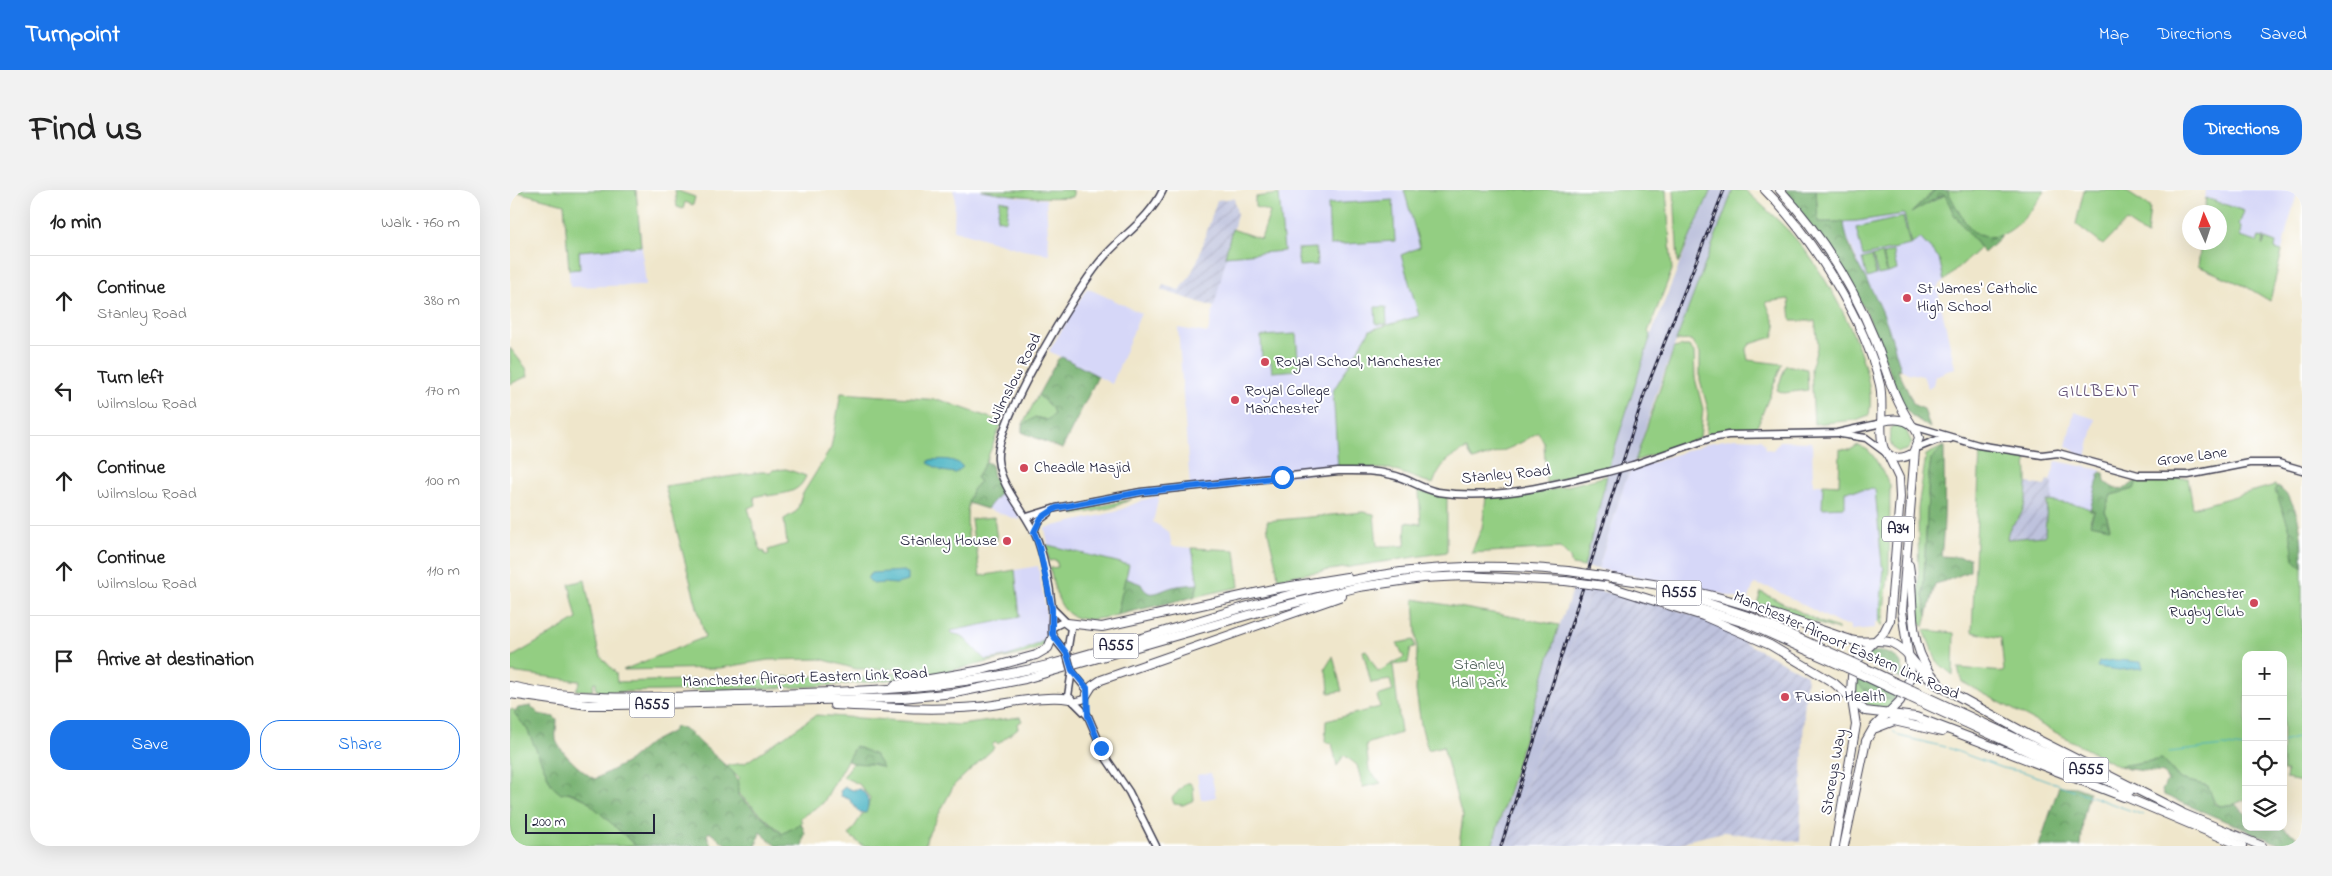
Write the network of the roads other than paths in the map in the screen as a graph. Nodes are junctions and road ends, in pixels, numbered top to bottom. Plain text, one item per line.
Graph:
1 (1163, 190) edge
2 (1765, 190) edge
3 (1780, 190) edge
4 (1883, 422) junction
5 (1912, 425) junction
6 (1837, 433) junction
7 (1953, 439) junction
8 (1916, 449) junction
9 (1888, 454) junction
10 (2302, 470) edge
11 (1056, 508) junction
12 (1027, 517) junction
13 (1034, 532) junction
14 (1908, 556) junction
15 (1440, 568) junction
16 (1611, 577) junction
17 (1422, 578) junction
18 (1608, 587) junction
19 (1052, 608) junction
20 (1741, 617) junction
21 (1067, 623) junction
22 (1055, 635) junction
23 (1071, 636) junction
24 (1872, 643) junction
25 (1067, 654) junction
26 (1908, 657) junction
27 (1072, 670) junction
28 (1083, 684) junction
29 (510, 686) edge
30 (1069, 687) junction
31 (1944, 687) junction
32 (1911, 693) junction
33 (510, 694) edge
34 (786, 694) junction
35 (1087, 695) junction
36 (1072, 700) junction
37 (795, 701) junction
38 (1853, 702) junction
39 (1888, 714) junction
40 (1088, 716) junction
41 (1872, 730) junction
42 (2005, 752) junction
43 (2124, 796) junction
44 (2181, 812) junction
45 (1156, 846) edge
46 (1835, 846) edge
47 (1844, 846) edge
48 (2242, 846) edge
49 (2262, 846) edge

1 - 12 main road, Wilmslow Road
2 - 4 highway, A34
3 - 5 highway, A34
4 - 5 highway
4 - 6 main road, Stanley Road
4 - 9 highway, A34
5 - 7 main road
5 - 8 highway, A34
6 - 9 main road, Stanley Road
6 - 11 main road, Stanley Road, bridge
7 - 8 main road
7 - 10 main road, Grove Lane
8 - 9 highway
8 - 14 highway, A34
9 - 24 highway, A34
11 - 12 main road, Stanley Road
11 - 13 main road
12 - 13 main road, Wilmslow Road
13 - 19 main road, Wilmslow Road
14 - 26 highway, A34
14 - 31 highway
15 - 16 highway, Manchester Airport Eastern Link Road / A555, bridge
15 - 21 highway, A555
15 - 34 highway, Manchester Airport Eastern Link Road / A555
16 - 20 highway, Manchester Airport Eastern Link Road / A555
16 - 24 highway
17 - 18 highway, Manchester Airport Eastern Link Road / A555, bridge
17 - 35 highway, A555
17 - 37 highway, Manchester Airport Eastern Link Road / A555
18 - 20 highway, Manchester Airport Eastern Link Road / A555
18 - 38 highway
19 - 21 main road
19 - 22 main road, Wilmslow Road
20 - 32 highway, Manchester Airport Eastern Link Road / A555, bridge
21 - 22 main road
21 - 23 main road
22 - 23 main road
22 - 25 main road
22 - 34 highway
23 - 25 main road
24 - 26 highway
24 - 38 highway, A34
25 - 27 main road, bridge
26 - 31 highway
26 - 39 highway, A34
27 - 28 main road
27 - 30 main road
28 - 30 main road
28 - 35 main road
29 - 34 highway, Manchester Airport Eastern Link Road / A555
30 - 36 main road
31 - 44 highway
32 - 43 highway, Manchester Airport Eastern Link Road / A555
32 - 44 highway, Manchester Airport Eastern Link Road / A555
33 - 37 highway, Manchester Airport Eastern Link Road / A555
35 - 36 main road
35 - 40 main road
36 - 37 highway
36 - 40 main road
38 - 39 highway
38 - 46 highway, Storeys Way / A34
39 - 41 highway, Storeys Way / A34
39 - 42 highway
40 - 45 main road
41 - 42 highway
41 - 47 highway, Storeys Way / A34
42 - 43 highway
43 - 48 highway, Manchester Airport Eastern Link Road / A555
44 - 49 highway, Manchester Airport Eastern Link Road / A555

